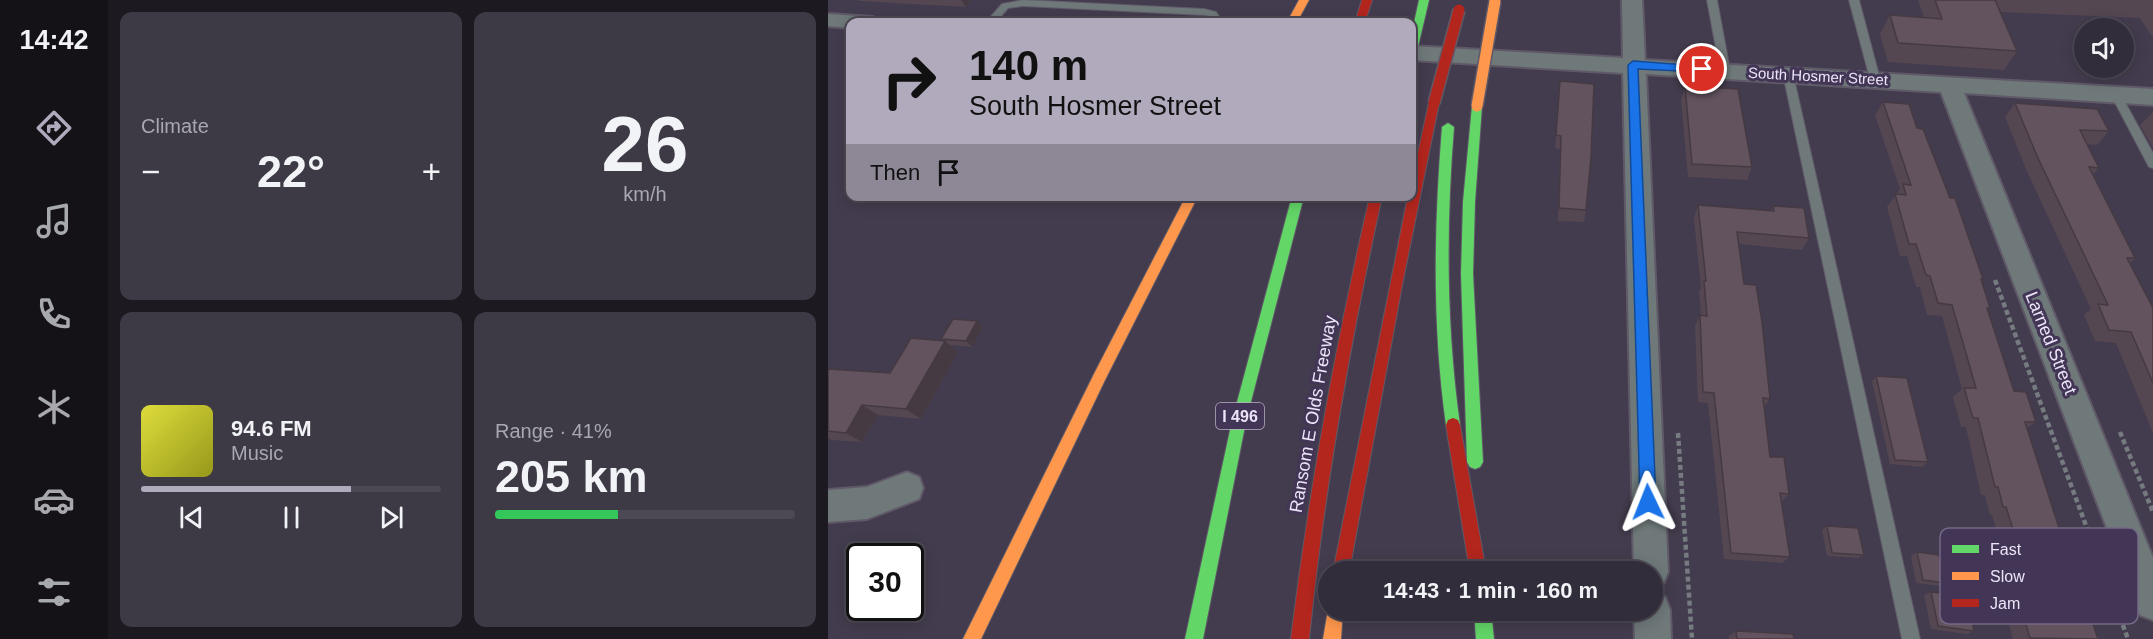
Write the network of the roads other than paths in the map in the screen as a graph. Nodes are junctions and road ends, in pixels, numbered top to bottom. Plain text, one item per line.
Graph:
1 (1193, 0) edge
2 (1304, 0) edge
3 (1367, 0) edge
4 (1424, 0) edge
5 (1632, 0) edge
6 (1712, 0) edge
7 (1854, 0) edge
8 (1495, 1) edge
9 (1460, 5) edge
10 (1187, 11) junction
11 (994, 18) edge
12 (1216, 18) edge
13 (1294, 18) edge
14 (1361, 18) edge
15 (828, 20) edge
16 (846, 21) edge
17 (1416, 35) edge
18 (1416, 52) edge
19 (1633, 65) junction
20 (1725, 70) junction
21 (1788, 74) junction
22 (1875, 79) junction
23 (1949, 84) junction
24 (1451, 93) dead end
25 (2116, 95) junction
26 (2153, 97) edge
27 (1449, 116) dead end
28 (2153, 164) edge
29 (1416, 187) edge
30 (1189, 201) edge
31 (1297, 201) edge
32 (1375, 201) edge
33 (1413, 201) edge
34 (908, 488) dead end
35 (828, 506) edge
36 (2124, 528) edge
37 (1474, 533) junction
38 (1343, 561) edge
39 (1477, 561) edge
40 (1651, 561) edge
41 (2138, 564) edge
42 (2153, 602) edge
43 (1334, 621) edge
44 (1483, 621) edge
45 (1652, 621) edge
46 (972, 639) edge
47 (1194, 639) edge
48 (1300, 639) edge
49 (1332, 639) edge
50 (1485, 639) edge
51 (1653, 639) edge
52 (1911, 639) edge

1 - 10 lane
2 - 13 highway
3 - 14 highway
4 - 17 highway
5 - 19 street
6 - 20 lane
7 - 22 lane
8 - 37 highway, bridge
9 - 24 highway, bridge
9 - 29 highway, bridge
10 - 11 lane
10 - 12 lane
15 - 16 street
18 - 19 street, South Hosmer Street
19 - 20 street, South Hosmer Street
19 - 40 street
20 - 21 street, South Hosmer Street
21 - 22 street, South Hosmer Street
21 - 52 lane
22 - 23 street, South Hosmer Street
23 - 25 street, South Hosmer Street
23 - 36 street, Larned Street
25 - 26 street, South Hosmer Street
25 - 28 lane
27 - 37 highway
30 - 46 highway
31 - 47 highway, I 496
32 - 48 highway, Ransom E Olds Freeway
33 - 38 highway, bridge
34 - 35 street
37 - 39 highway
41 - 42 street, Larned Street
43 - 49 highway
44 - 50 highway
45 - 51 street

